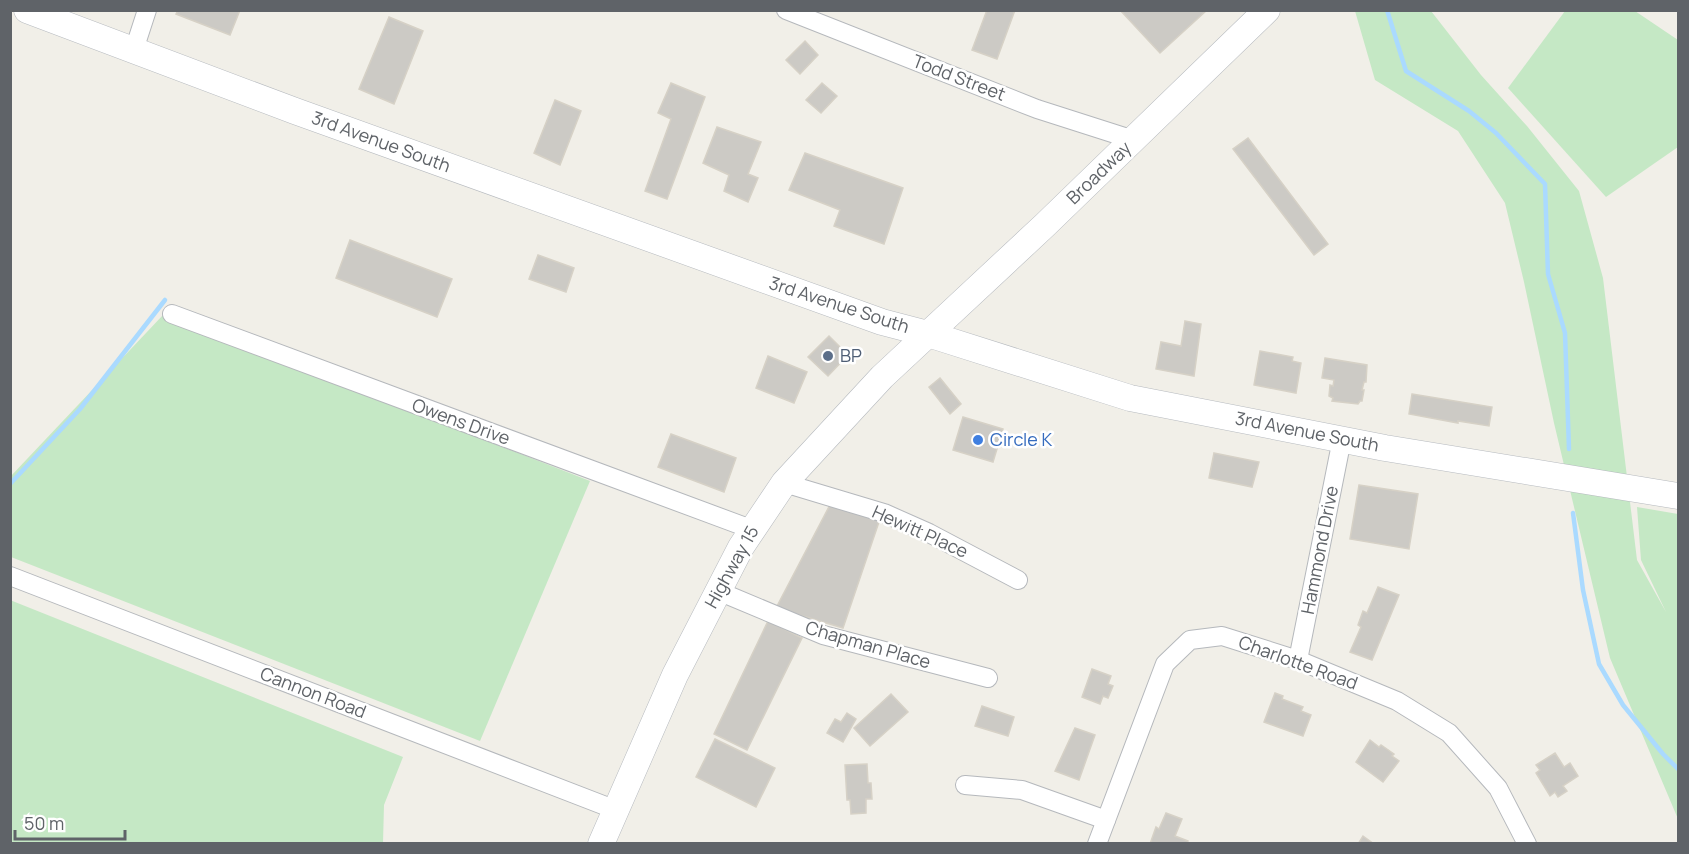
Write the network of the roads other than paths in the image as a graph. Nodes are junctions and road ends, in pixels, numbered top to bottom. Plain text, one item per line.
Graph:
1 (27, 10) edge
2 (147, 10) edge
3 (786, 10) edge
4 (1267, 10) edge
5 (134, 50) junction
6 (1134, 140) junction
7 (172, 314) dead end
8 (928, 334) junction
9 (1342, 439) junction
10 (784, 483) junction
11 (1678, 496) edge
12 (751, 529) junction
13 (10, 576) edge
14 (1018, 580) dead end
15 (718, 591) junction
16 (1298, 660) junction
17 (988, 678) dead end
18 (965, 785) dead end
19 (616, 810) junction
20 (1106, 820) junction
21 (601, 843) edge
22 (1097, 843) edge
23 (1527, 843) edge

1 - 5 main road, 3rd Avenue South
2 - 5 street
3 - 6 street, Todd Street
4 - 6 main road, Broadway
5 - 8 main road, 3rd Avenue South
6 - 8 main road, Broadway
7 - 12 street, Owens Drive
8 - 9 main road, 3rd Avenue South
8 - 10 main road, Highway 15
9 - 11 main road, 3rd Avenue South
9 - 16 street, Hammond Drive
10 - 12 main road, Highway 15
10 - 14 street, Hewitt Place
12 - 15 main road, Highway 15
13 - 19 street, Cannon Road
15 - 17 street, Chapman Place
15 - 19 main road, Highway 15
16 - 20 street, Charlotte Road
16 - 23 street, Charlotte Road
18 - 20 street
19 - 21 main road, Highway 15
20 - 22 street, Charlotte Road

